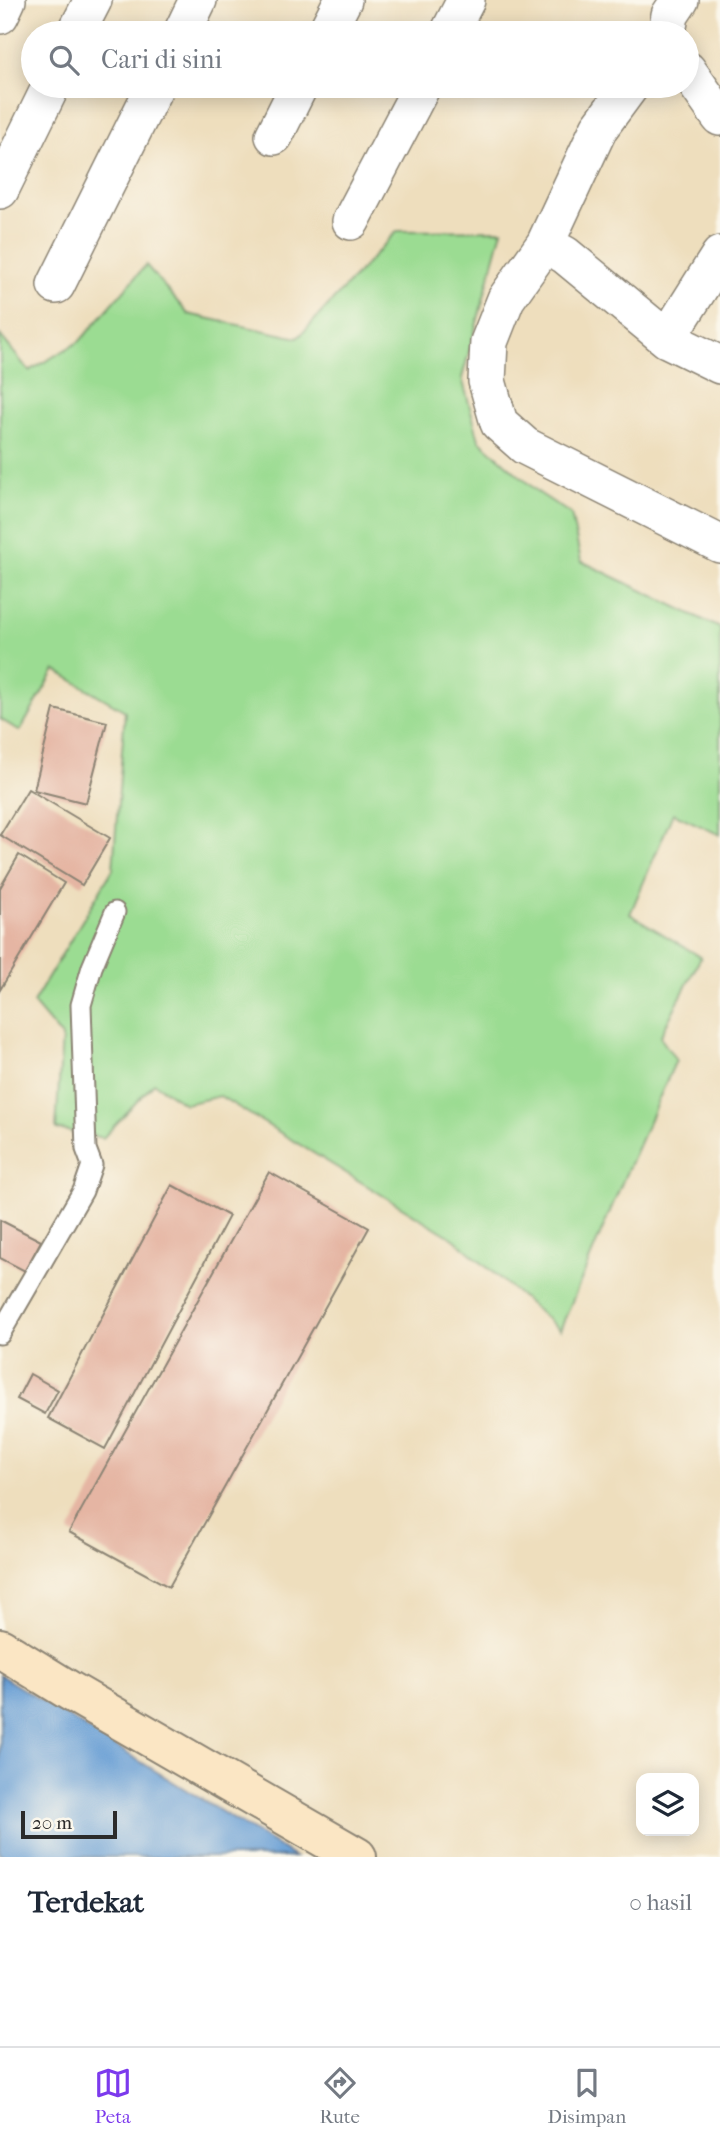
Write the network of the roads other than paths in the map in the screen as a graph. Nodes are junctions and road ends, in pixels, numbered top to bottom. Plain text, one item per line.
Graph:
1 (7, 0) edge
2 (93, 0) edge
3 (198, 0) edge
4 (343, 0) edge
5 (466, 0) edge
6 (680, 0) edge
7 (0, 15) edge
8 (82, 21) edge
9 (188, 21) edge
10 (332, 21) edge
11 (455, 21) edge
12 (669, 21) edge
13 (699, 87) edge
14 (45, 98) edge
15 (149, 98) edge
16 (293, 98) edge
17 (416, 98) edge
18 (621, 98) edge
19 (720, 117) edge
20 (274, 136) dead end
21 (0, 190) edge
22 (351, 221) dead end
23 (545, 244) junction
24 (720, 254) edge
25 (56, 285) dead end
26 (667, 339) junction
27 (720, 365) edge
28 (720, 544) edge
29 (115, 912) dead end
30 (0, 1335) edge
31 (0, 1648) edge
32 (357, 1857) edge

1 - 7 street
2 - 8 street
3 - 9 street
4 - 10 street
5 - 11 street
6 - 12 street
13 - 19 street
14 - 21 street
15 - 25 street
16 - 20 street
17 - 22 street
18 - 23 street
23 - 26 street
23 - 28 street
24 - 26 street
26 - 27 street
29 - 30 lane
31 - 32 street

